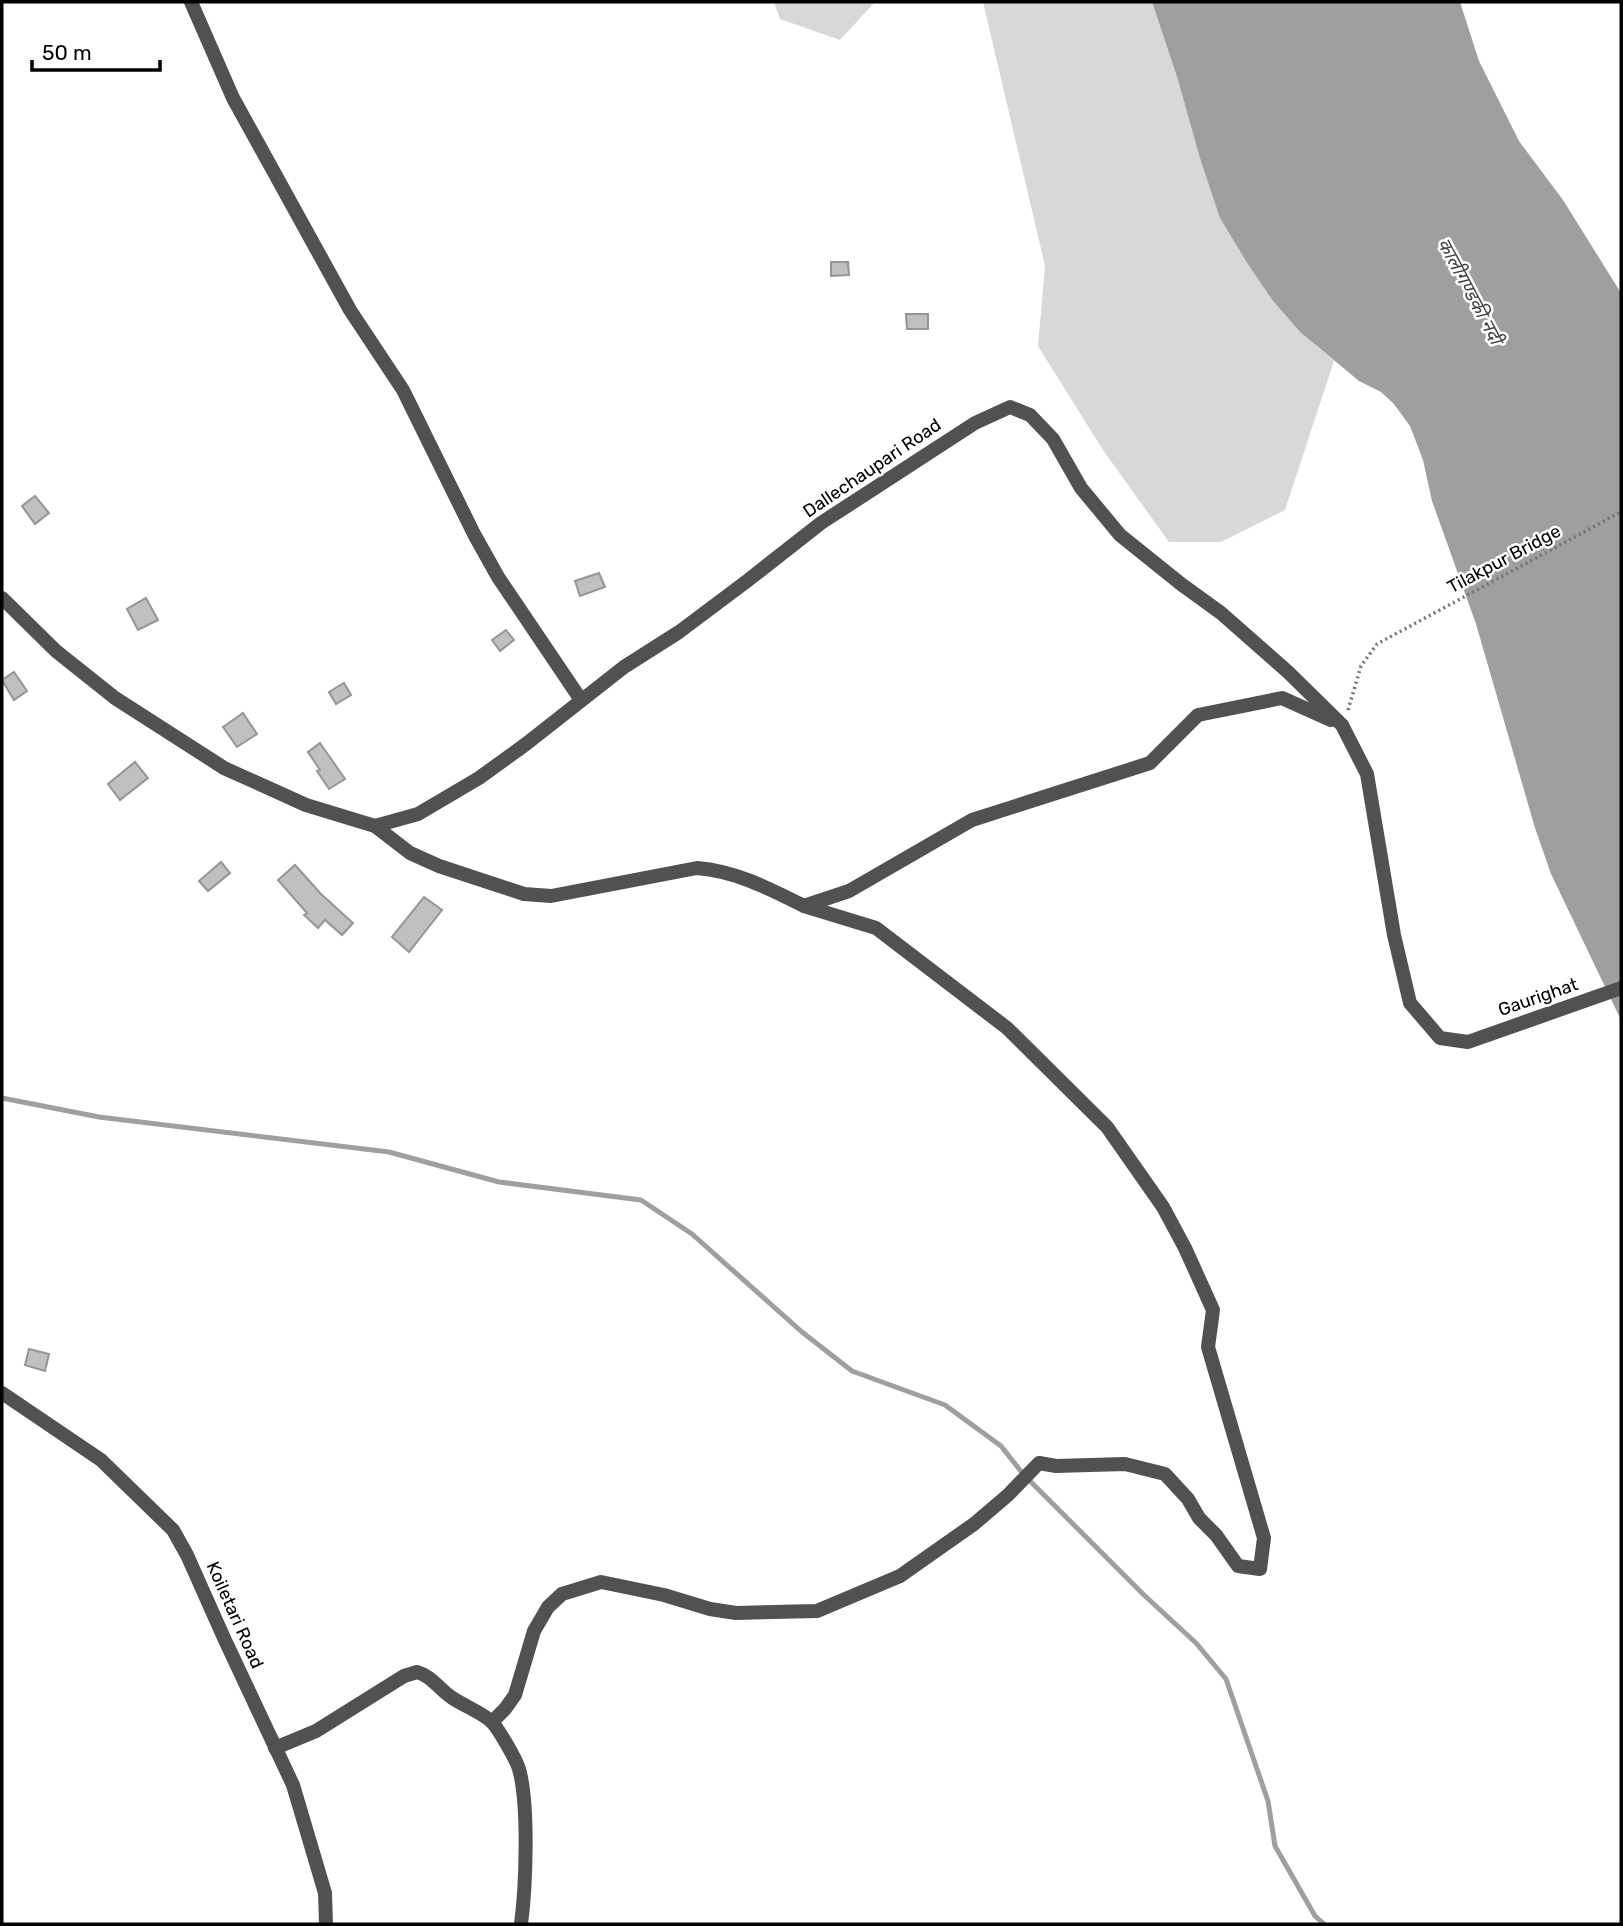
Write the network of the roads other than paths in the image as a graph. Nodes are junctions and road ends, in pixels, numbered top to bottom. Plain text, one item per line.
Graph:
1 (191, 2) edge
2 (2, 598) edge
3 (581, 700) junction
4 (1342, 725) junction
5 (375, 826) junction
6 (804, 906) junction
7 (1621, 988) edge
8 (2, 1393) edge
9 (492, 1722) junction
10 (275, 1748) junction
11 (326, 1924) edge
12 (521, 1924) edge

1 - 3 street
2 - 5 street
3 - 4 street, Dallechaupari Road
3 - 5 street, Dallechaupari Road
4 - 6 street
4 - 7 street, Gaurighat
5 - 6 street
6 - 9 street
8 - 10 street, Koiletari Road
9 - 10 street
9 - 12 street
10 - 11 street, Koiletari Road

